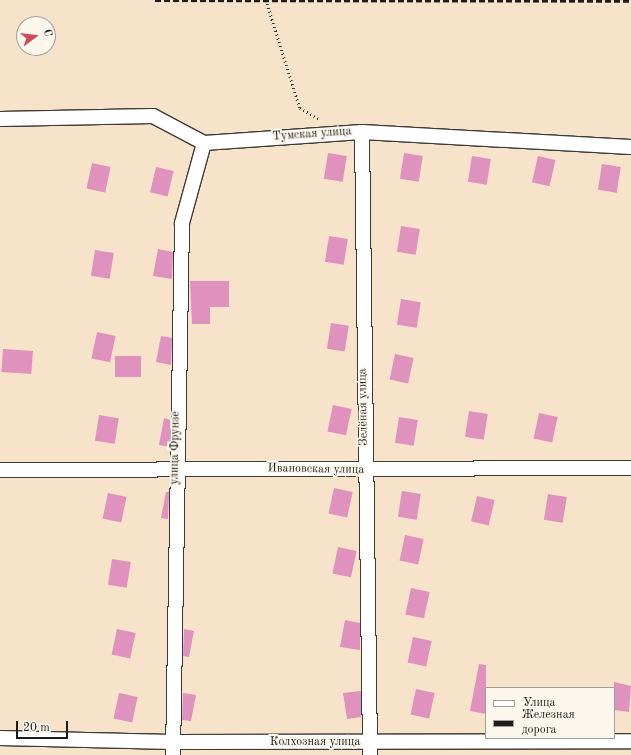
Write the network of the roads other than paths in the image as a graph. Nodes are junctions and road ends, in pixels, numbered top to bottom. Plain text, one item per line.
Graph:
1 (0, 119) edge
2 (362, 132) junction
3 (204, 143) junction
4 (631, 147) edge
5 (175, 468) junction
6 (631, 468) edge
7 (0, 470) edge
8 (365, 470) junction
9 (0, 738) edge
10 (631, 741) edge
11 (173, 749) edge
12 (370, 749) edge

1 - 3 street
2 - 3 street, Тумская улица
2 - 4 street, Тумская улица
2 - 8 street, Зелёная улица
3 - 5 street, улица Фрунзе
5 - 7 street, Ивановская улица
5 - 8 street, Ивановская улица
5 - 11 street, улица Фрунзе
6 - 8 street, Ивановская улица
8 - 12 street, Зелёная улица
9 - 11 street, Колхозная улица
10 - 12 street, Колхозная улица
11 - 12 street, Колхозная улица

